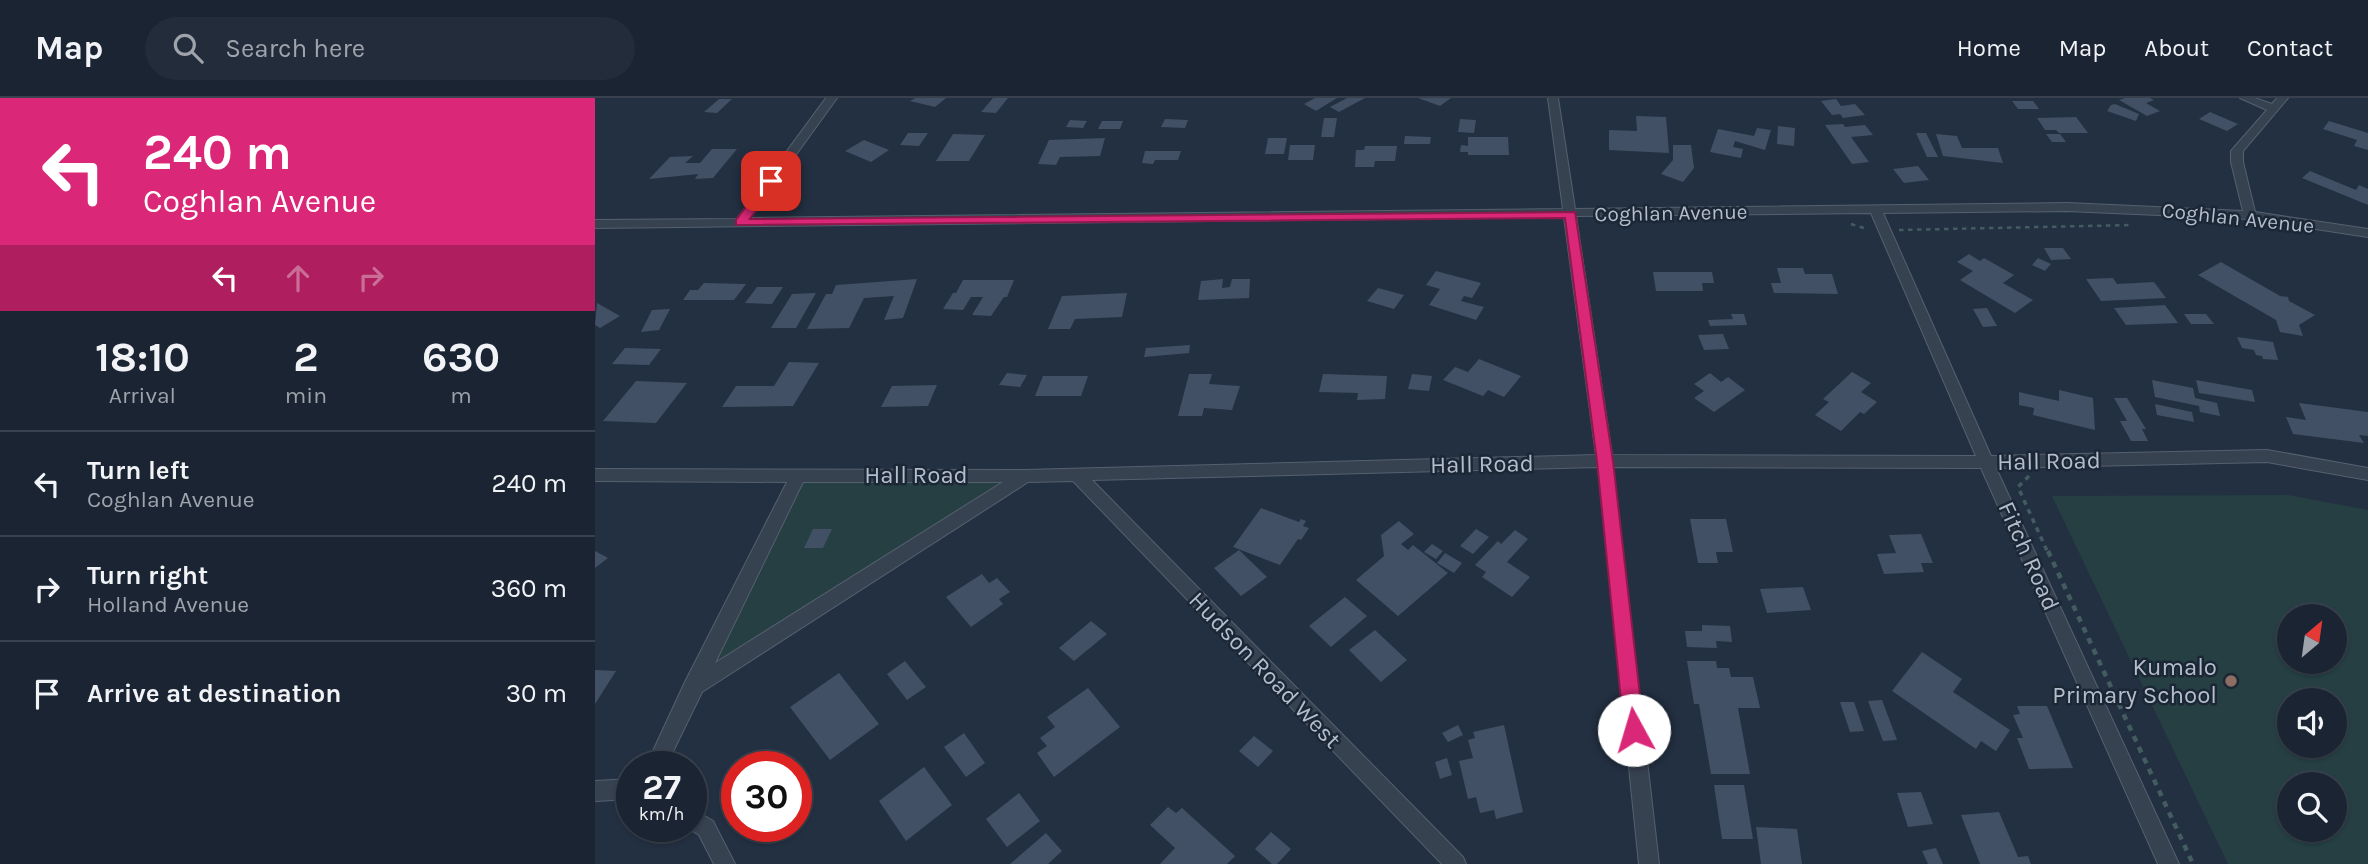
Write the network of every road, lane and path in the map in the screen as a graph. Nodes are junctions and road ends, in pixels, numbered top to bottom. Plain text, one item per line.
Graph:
1 (832, 98) edge
2 (1553, 98) edge
3 (2245, 98) edge
4 (2283, 98) edge
5 (2274, 109) junction
6 (1875, 209) junction
7 (1570, 214) junction
8 (2250, 215) junction
9 (740, 223) junction
10 (595, 224) edge
11 (2368, 233) edge
12 (1605, 461) junction
13 (1986, 462) junction
14 (1076, 474) junction
15 (2032, 474) dead end
16 (2368, 474) edge
17 (595, 475) edge
18 (798, 475) junction
19 (1025, 476) junction
20 (692, 688) junction
21 (663, 751) edge
22 (616, 790) edge
23 (595, 791) edge
24 (707, 830) edge
25 (725, 864) edge
26 (1456, 864) edge
27 (1649, 864) edge
28 (2169, 864) edge
29 (2193, 864) edge

1 - 9 street
2 - 7 street
3 - 5 street
4 - 5 street
5 - 8 street
6 - 7 street, Coghlan Avenue
6 - 8 street, Coghlan Avenue
6 - 13 street, Fitch Road
7 - 9 street, Coghlan Avenue
7 - 12 street
8 - 11 street, Coghlan Avenue
9 - 10 street, Coghlan Avenue
12 - 13 street, Hall Road
12 - 14 street, Hall Road
12 - 27 street
13 - 16 street, Hall Road
13 - 28 street, Fitch Road
14 - 19 street, Hall Road
14 - 26 street, Hudson Road West
15 - 29 path
17 - 18 street, Hall Road
18 - 19 street, Hall Road
18 - 20 street
19 - 20 street
20 - 21 street
22 - 23 street
24 - 25 street

